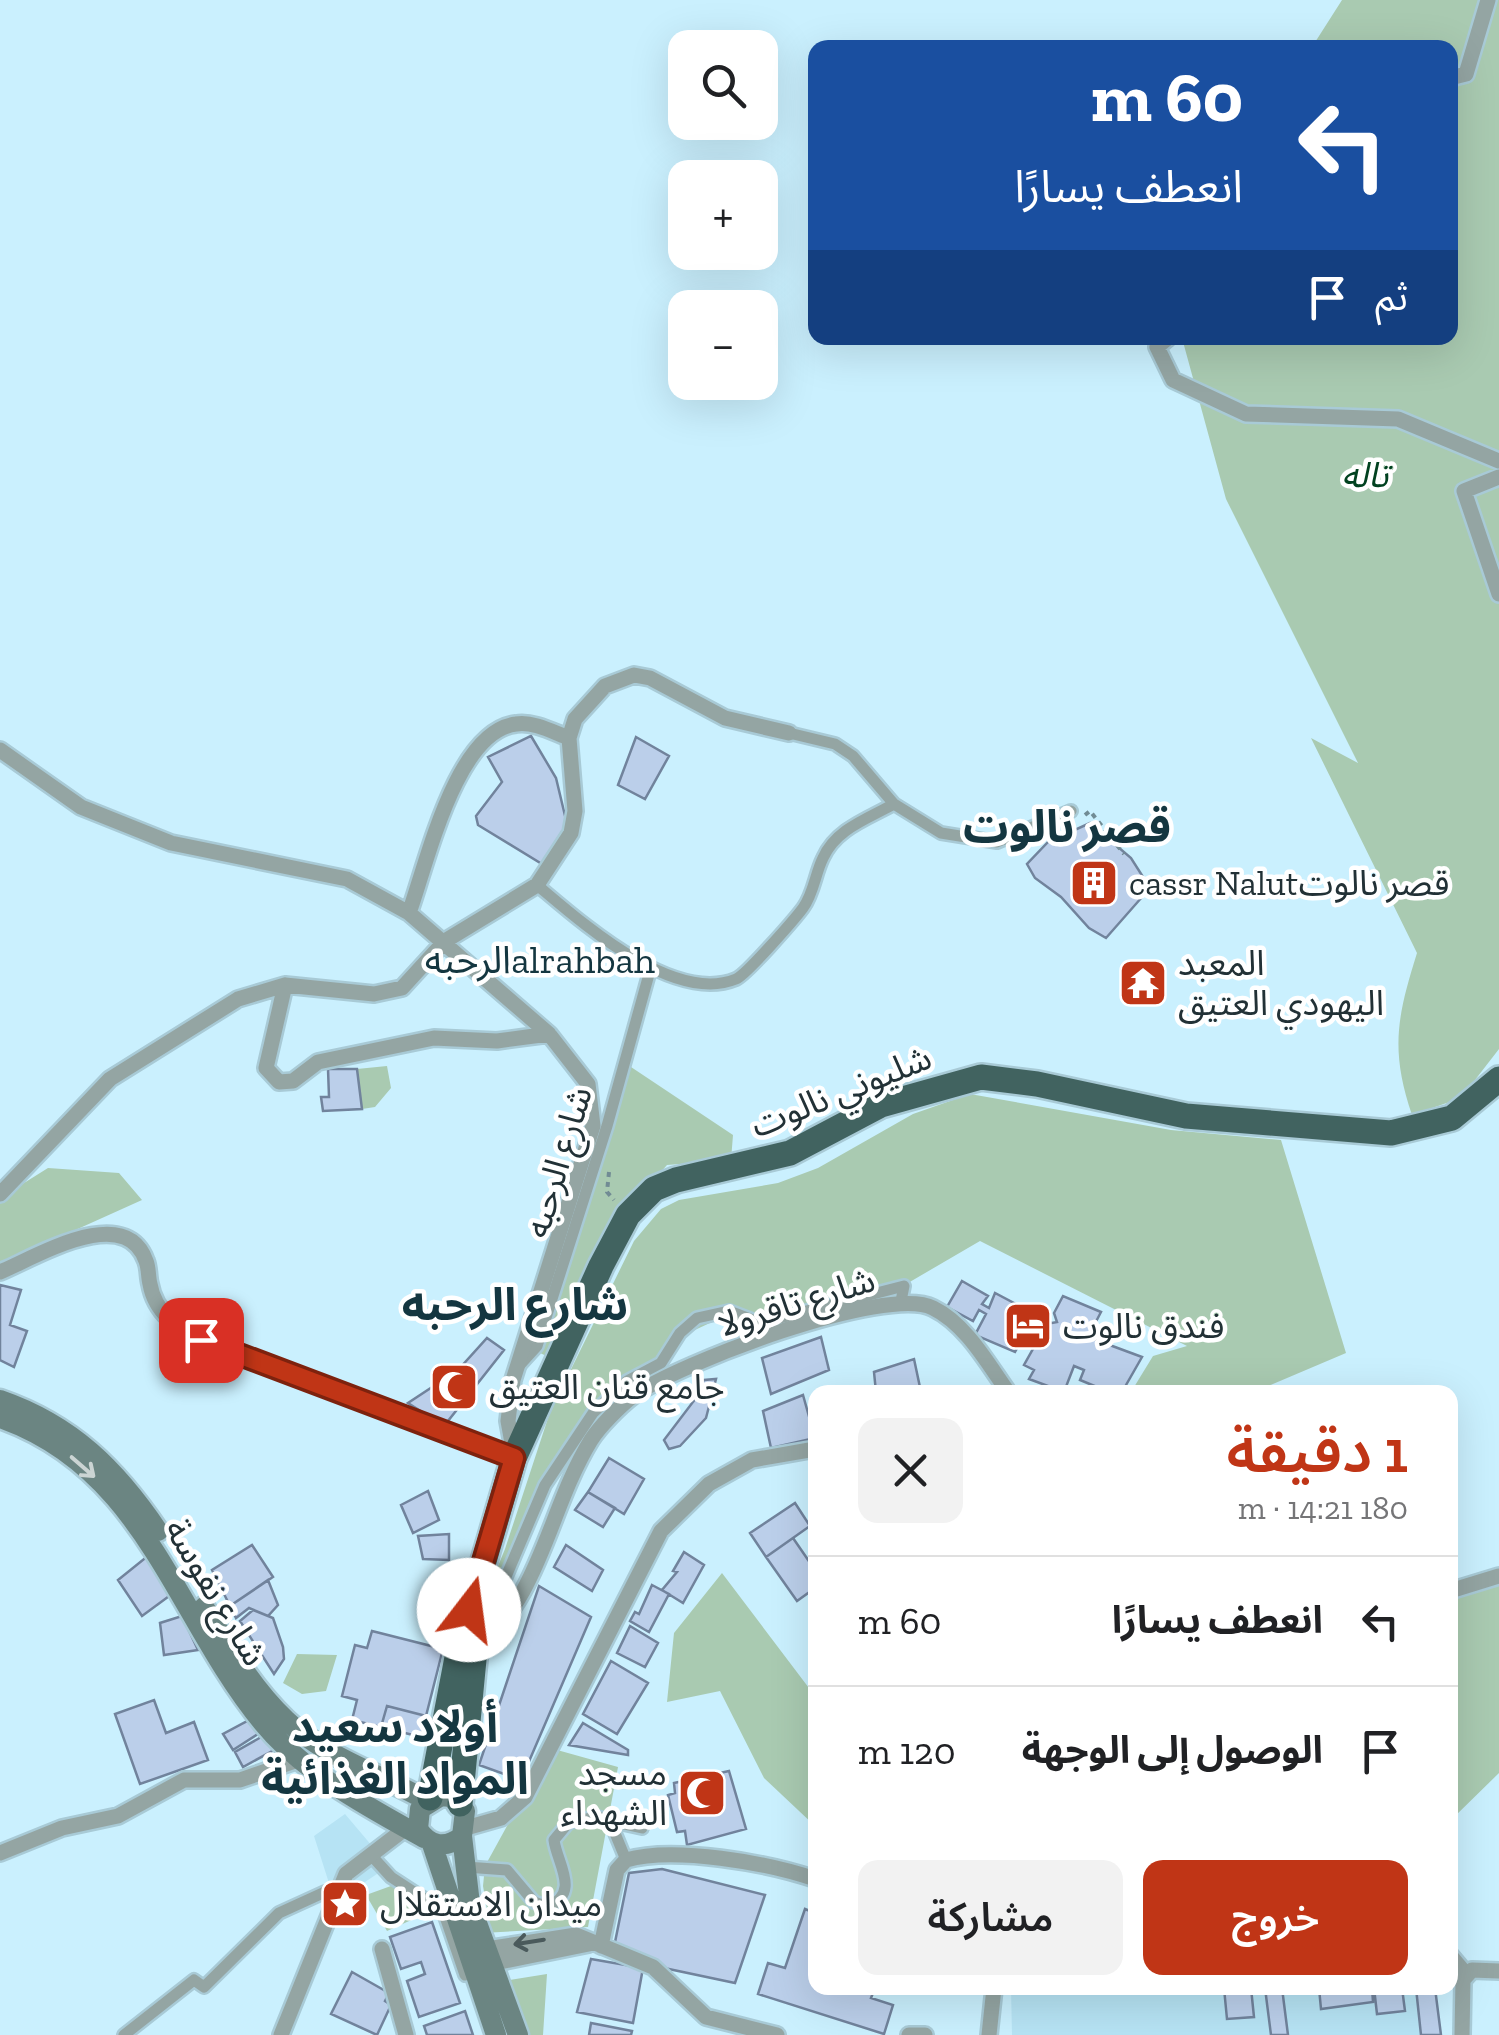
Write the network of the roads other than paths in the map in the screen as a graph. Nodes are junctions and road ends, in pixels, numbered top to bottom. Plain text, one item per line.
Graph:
1 (1488, 0) edge
2 (1458, 76) edge
3 (1159, 345) edge
4 (1499, 460) edge
5 (1499, 477) edge
6 (1499, 594) edge
7 (790, 732) joint
8 (569, 738) junction
9 (0, 750) edge
10 (894, 804) junction
11 (1070, 811) road end
12 (537, 884) junction
13 (409, 913) junction
14 (445, 942) junction
15 (651, 967) junction
16 (284, 985) junction
17 (549, 1034) junction
18 (1499, 1079) edge
19 (0, 1194) edge
20 (0, 1272) edge
21 (900, 1300) junction
22 (517, 1368) junction
23 (1003, 1385) edge
24 (0, 1400) edge
25 (0, 1418) edge
26 (808, 1450) edge
27 (514, 1458) junction
28 (1499, 1576) edge
29 (1458, 1589) edge
30 (469, 1610) junction
31 (475, 1649) junction
32 (302, 1758) junction
33 (429, 1800) junction
34 (610, 1821) junction
35 (463, 1822) junction
36 (642, 1828) dead end
37 (420, 1836) junction
38 (0, 1853) edge
39 (370, 1854) junction
40 (626, 1860) junction
41 (466, 1867) junction
42 (808, 1876) edge
43 (336, 1898) junction
44 (595, 1945) junction
45 (382, 1949) dead end
46 (484, 1958) junction
47 (1458, 1964) edge
48 (1499, 1971) edge
49 (1466, 1974) junction
50 (993, 1995) edge
51 (124, 2035) edge
52 (281, 2035) edge
53 (406, 2035) edge
54 (488, 2035) edge
55 (496, 2035) edge
56 (522, 2035) edge
57 (777, 2035) edge
58 (909, 2035) edge
59 (925, 2035) edge
60 (989, 2035) edge
61 (1462, 2035) edge

1 - 2 street
3 - 4 street
5 - 6 street
7 - 8 street
7 - 10 street
8 - 12 street
8 - 13 street
9 - 13 street
10 - 11 street
10 - 15 street
12 - 14 street
12 - 15 street
13 - 14 street
14 - 16 street
14 - 17 street
15 - 22 street, شارع الرحبه
16 - 17 street
16 - 19 street
17 - 22 street
18 - 27 highway, شليوني نالوت
20 - 27 street
21 - 23 street, شارع تاقرولا
21 - 31 street, شارع تاقرولا
21 - 31 street
22 - 27 street
24 - 33 main road, شارع نفوسة
25 -> 32 main road, شارع نفوسة
26 - 35 street
27 - 30 highway, شليوني نالوت
28 - 29 street
30 - 31 highway
30 - 33 highway
31 - 35 highway
32 - 37 main road, شارع نفوسة
32 - 38 street
33 - 35 main road
33 - 37 main road
34 - 36 street
34 - 40 street
34 - 41 street
35 - 37 main road
35 - 41 main road
37 - 39 street
37 - 46 main road
39 - 43 street
39 - 54 street
40 - 42 street
40 - 44 street
41 - 46 main road
43 - 51 street
43 - 52 street
44 - 46 street
44 - 57 street
45 - 53 street
46 - 55 main road
46 - 56 main road
47 - 49 street
48 - 49 street
49 - 61 street
50 - 60 street
58 - 59 street

